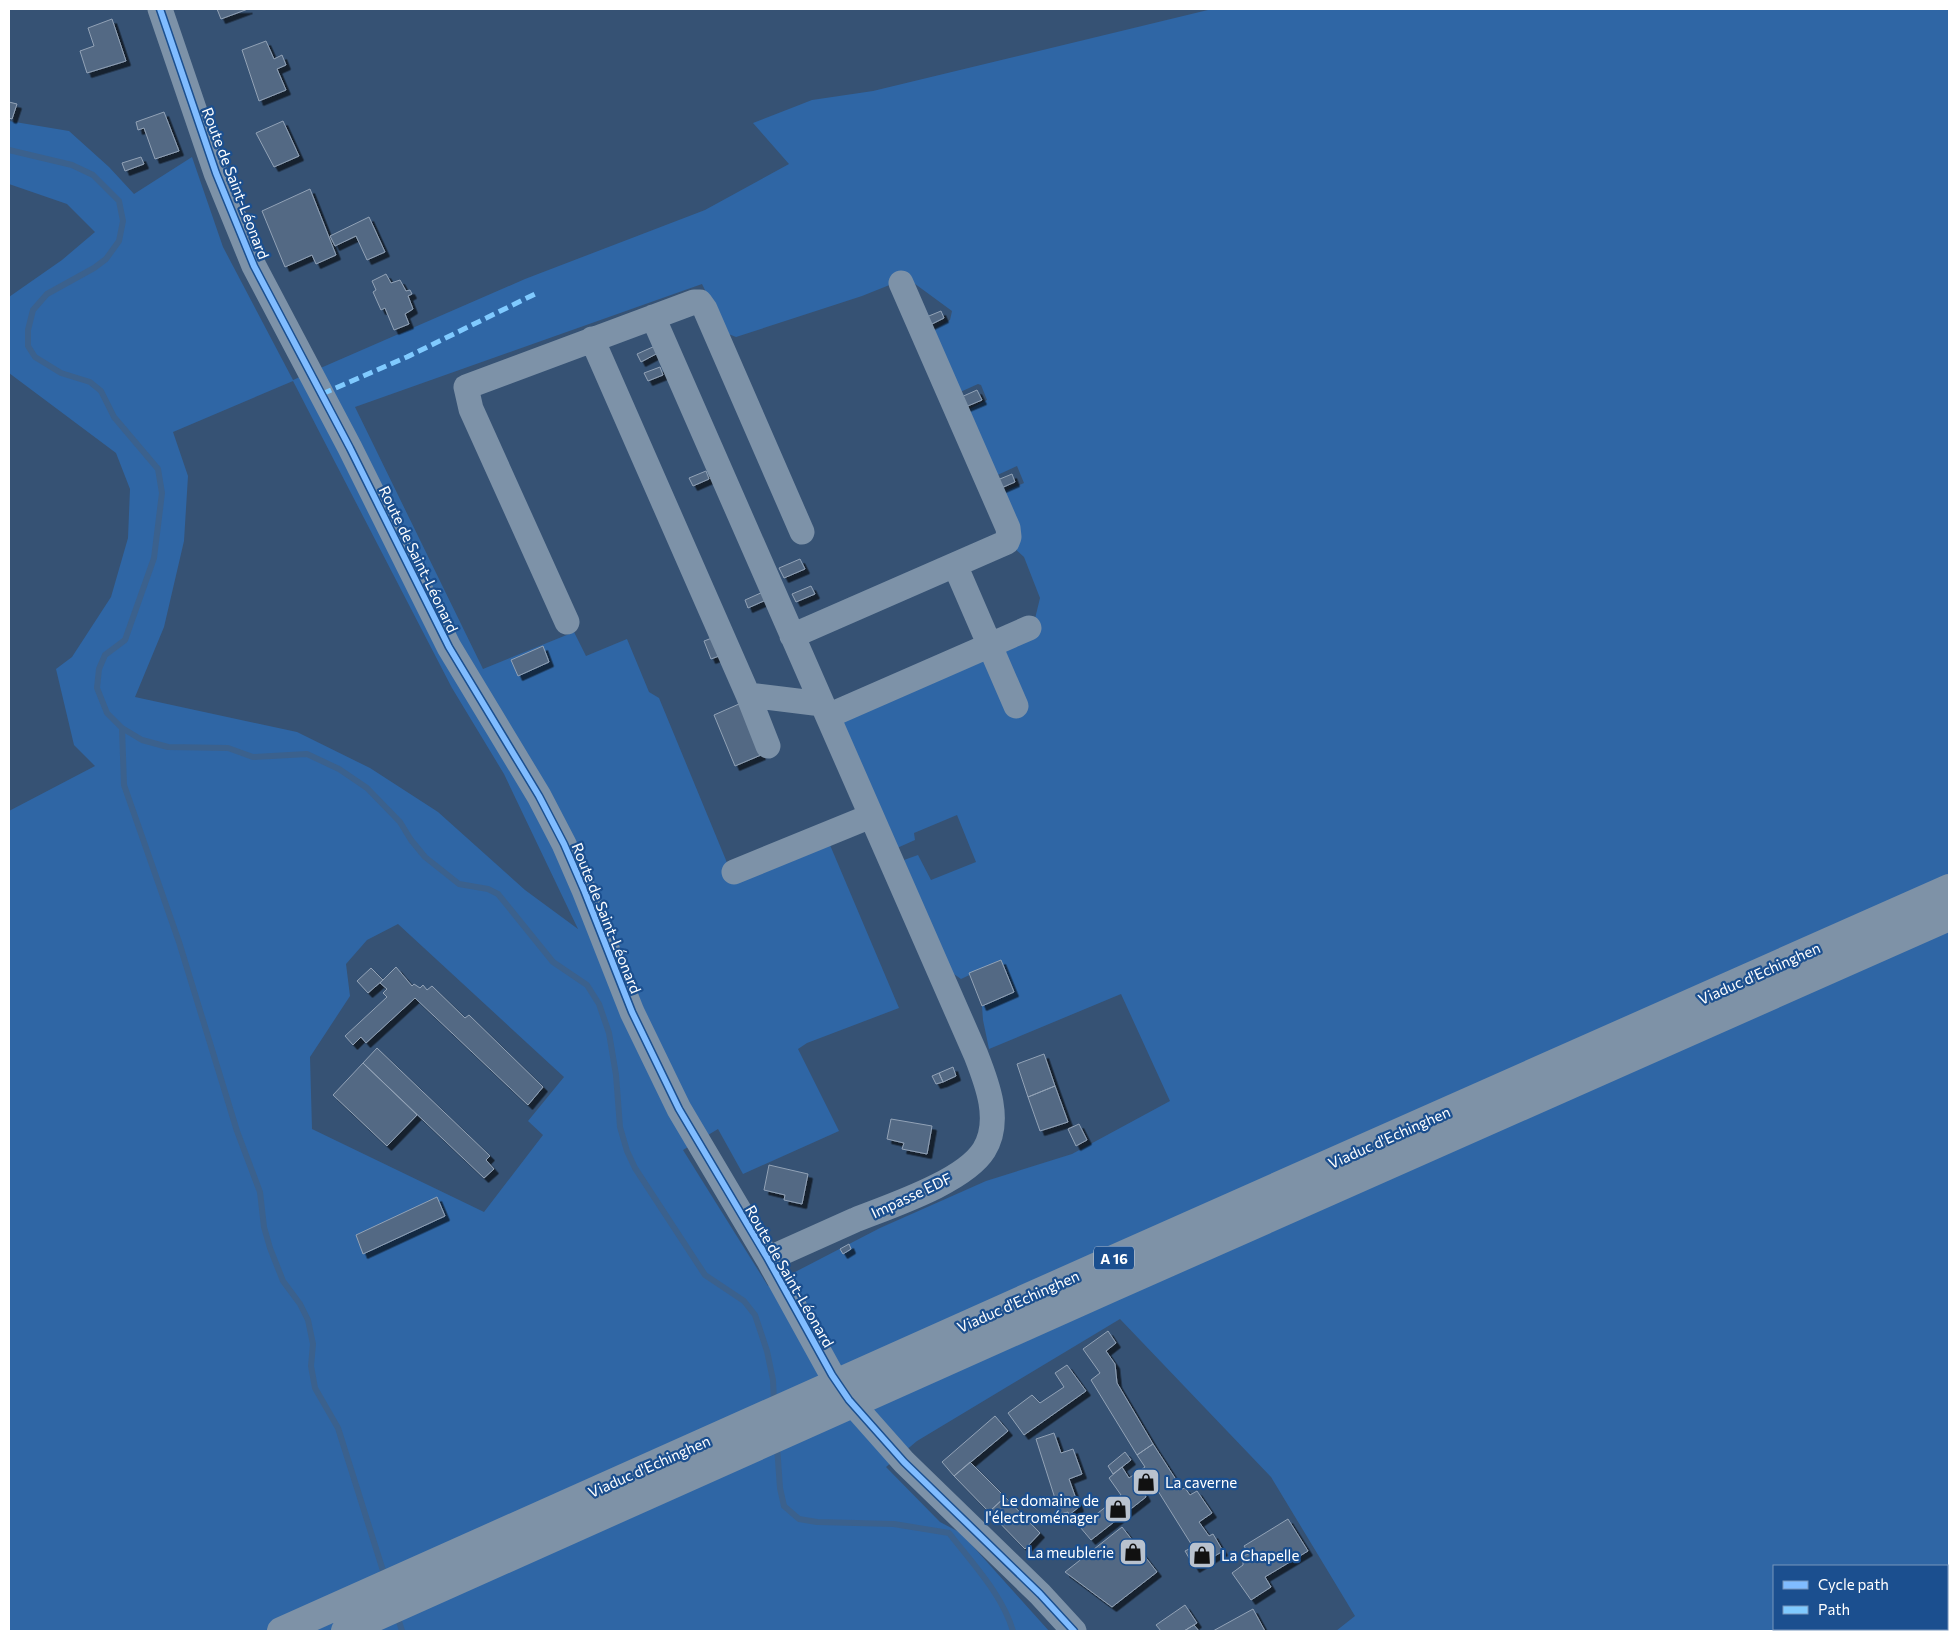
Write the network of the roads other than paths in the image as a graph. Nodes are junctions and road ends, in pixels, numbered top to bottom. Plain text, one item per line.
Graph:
1 (160, 9) edge
2 (901, 283) dead end
3 (653, 317) junction
4 (592, 338) junction
5 (802, 532) dead end
6 (955, 565) junction
7 (567, 622) dead end
8 (1029, 628) dead end
9 (792, 636) junction
10 (989, 646) junction
11 (748, 695) junction
12 (1016, 706) dead end
13 (825, 710) junction
14 (768, 746) dead end
15 (871, 816) junction
16 (734, 872) dead end
17 (1949, 888) edge
18 (1949, 917) edge
19 (768, 1259) junction
20 (281, 1631) edge
21 (345, 1631) edge
22 (1074, 1631) edge

1 - 19 street, Route de Saint-Léonard
2 - 6 street
3 - 4 street
3 - 5 street
3 - 9 street, Impasse EDF
4 - 7 street
4 - 11 street
6 - 9 street
6 - 10 street
8 - 10 street
9 - 13 street, Impasse EDF
10 - 12 street
10 - 13 street
11 - 13 street
11 - 14 street
13 - 15 street, Impasse EDF
15 - 16 street
15 - 19 street, Impasse EDF
17 - 20 highway, Viaduc d'Echinghen / A 16, bridge
18 - 21 highway, Viaduc d'Echinghen / A 16, bridge
19 - 22 street, Route de Saint-Léonard

